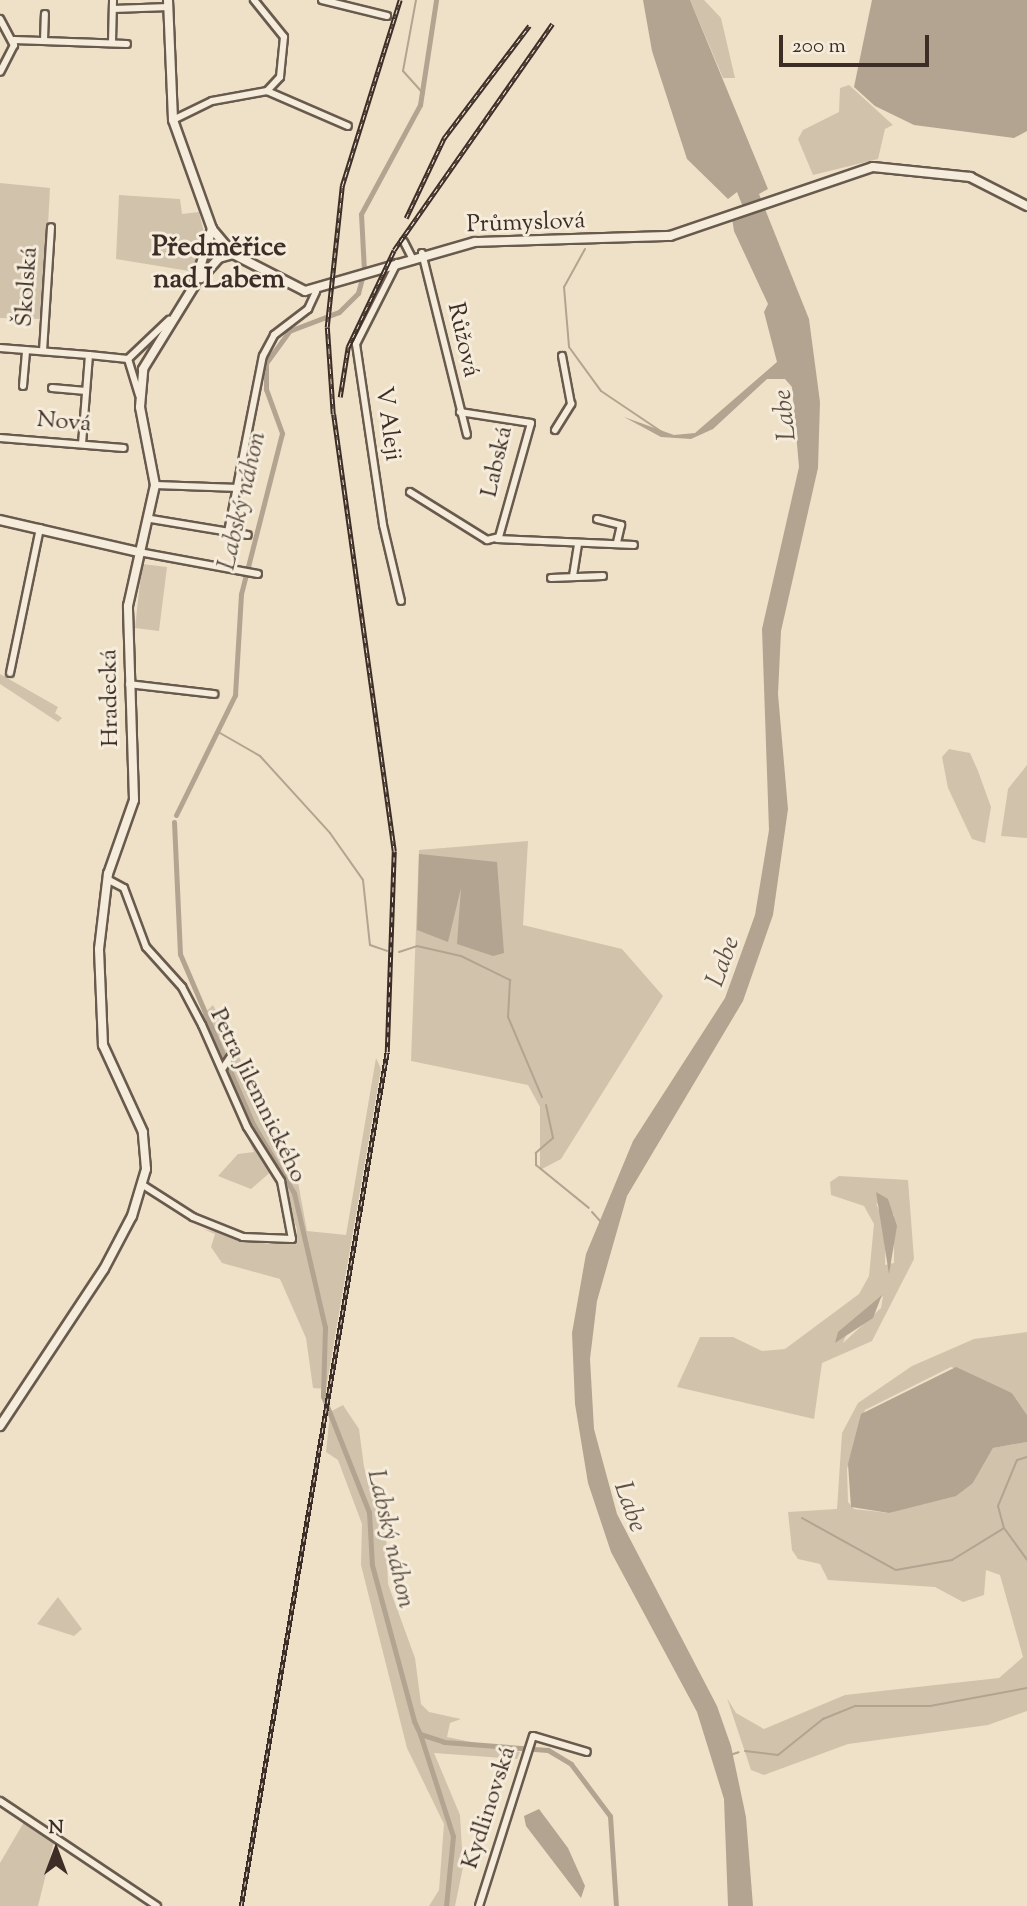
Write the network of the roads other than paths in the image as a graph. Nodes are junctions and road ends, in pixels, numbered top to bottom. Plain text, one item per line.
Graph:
1 (113, 0) edge
2 (254, 0) edge
3 (322, 0) edge
4 (168, 4) edge
5 (113, 9) junction
6 (45, 14) dead end
7 (387, 16) dead end
8 (0, 19) edge
9 (14, 40) junction
10 (44, 40) junction
11 (112, 42) junction
12 (127, 44) dead end
13 (0, 72) edge
14 (267, 91) junction
15 (173, 120) junction
16 (348, 126) dead end
17 (1027, 206) edge
18 (51, 227) dead end
19 (212, 229) junction
20 (404, 242) dead end
21 (422, 253) junction
22 (233, 254) junction
23 (411, 256) junction
24 (398, 262) junction
25 (194, 286) junction
26 (316, 292) junction
27 (178, 314) junction
28 (0, 348) edge
29 (26, 350) junction
30 (43, 351) junction
31 (89, 355) junction
32 (562, 356) dead end
33 (128, 359) junction
34 (23, 386) dead end
35 (52, 388) dead end
36 (86, 391) junction
37 (139, 396) junction
38 (460, 412) junction
39 (555, 430) dead end
40 (467, 435) dead end
41 (0, 438) edge
42 (82, 444) junction
43 (124, 448) dead end
44 (155, 485) junction
45 (239, 488) junction
46 (411, 492) dead end
47 (151, 519) junction
48 (597, 519) dead end
49 (0, 520) edge
50 (40, 528) junction
51 (228, 532) junction
52 (248, 535) dead end
53 (498, 538) junction
54 (617, 543) junction
55 (578, 544) junction
56 (634, 545) dead end
57 (139, 552) junction
58 (258, 574) dead end
59 (573, 576) junction
60 (603, 576) dead end
61 (551, 578) dead end
62 (401, 601) dead end
63 (10, 673) dead end
64 (130, 684) junction
65 (214, 694) dead end
66 (107, 879) junction
67 (232, 1056) dead end
68 (224, 1066) junction
69 (144, 1185) junction
70 (0, 1426) edge
71 (587, 1752) dead end
72 (0, 1801) edge
73 (157, 1906) edge
74 (479, 1906) edge

1 - 5 street
2 - 14 street
3 - 7 street
4 - 5 street
4 - 15 street
5 - 11 street
6 - 10 street
8 - 9 street
9 - 10 street
9 - 13 street
10 - 11 street
11 - 12 street
14 - 15 street
14 - 16 street
15 - 19 street
17 - 21 street, Průmyslová
18 - 30 street, Školská
19 - 22 street
19 - 25 street
20 - 23 street
21 - 23 street, Průmyslová
21 - 38 street, Růžová
22 - 25 street
22 - 26 street
23 - 24 street, Průmyslová
24 - 26 street, Průmyslová
24 - 62 street, V Aleji
25 - 27 street
26 - 45 street
27 - 33 street
27 - 37 street
28 - 29 street, Školská
29 - 30 street, Školská
29 - 34 street, Školská
30 - 31 street, Školská
31 - 33 street, Školská
31 - 36 street
32 - 39 street, Labská
33 - 37 street
35 - 36 street
36 - 42 street
37 - 44 street, Hradecká
38 - 40 street, Růžová
38 - 53 street, Labská
41 - 42 street, Nová
42 - 43 street, Nová
44 - 45 street
44 - 47 street, Hradecká
45 - 51 street
46 - 53 street
47 - 51 street
47 - 57 street, Hradecká
48 - 54 street
49 - 50 street
50 - 57 street
50 - 63 street
51 - 52 street
53 - 55 street
54 - 55 street
54 - 56 street
55 - 59 street
57 - 58 street
57 - 64 street, Hradecká
59 - 60 street
59 - 61 street
64 - 65 street
64 - 66 street, Hradecká
66 - 68 street, Petra Jilemnického
66 - 69 street
67 - 68 street
68 - 69 street, Petra Jilemnického
69 - 70 street
71 - 74 street, Kydlinovská
72 - 73 street

